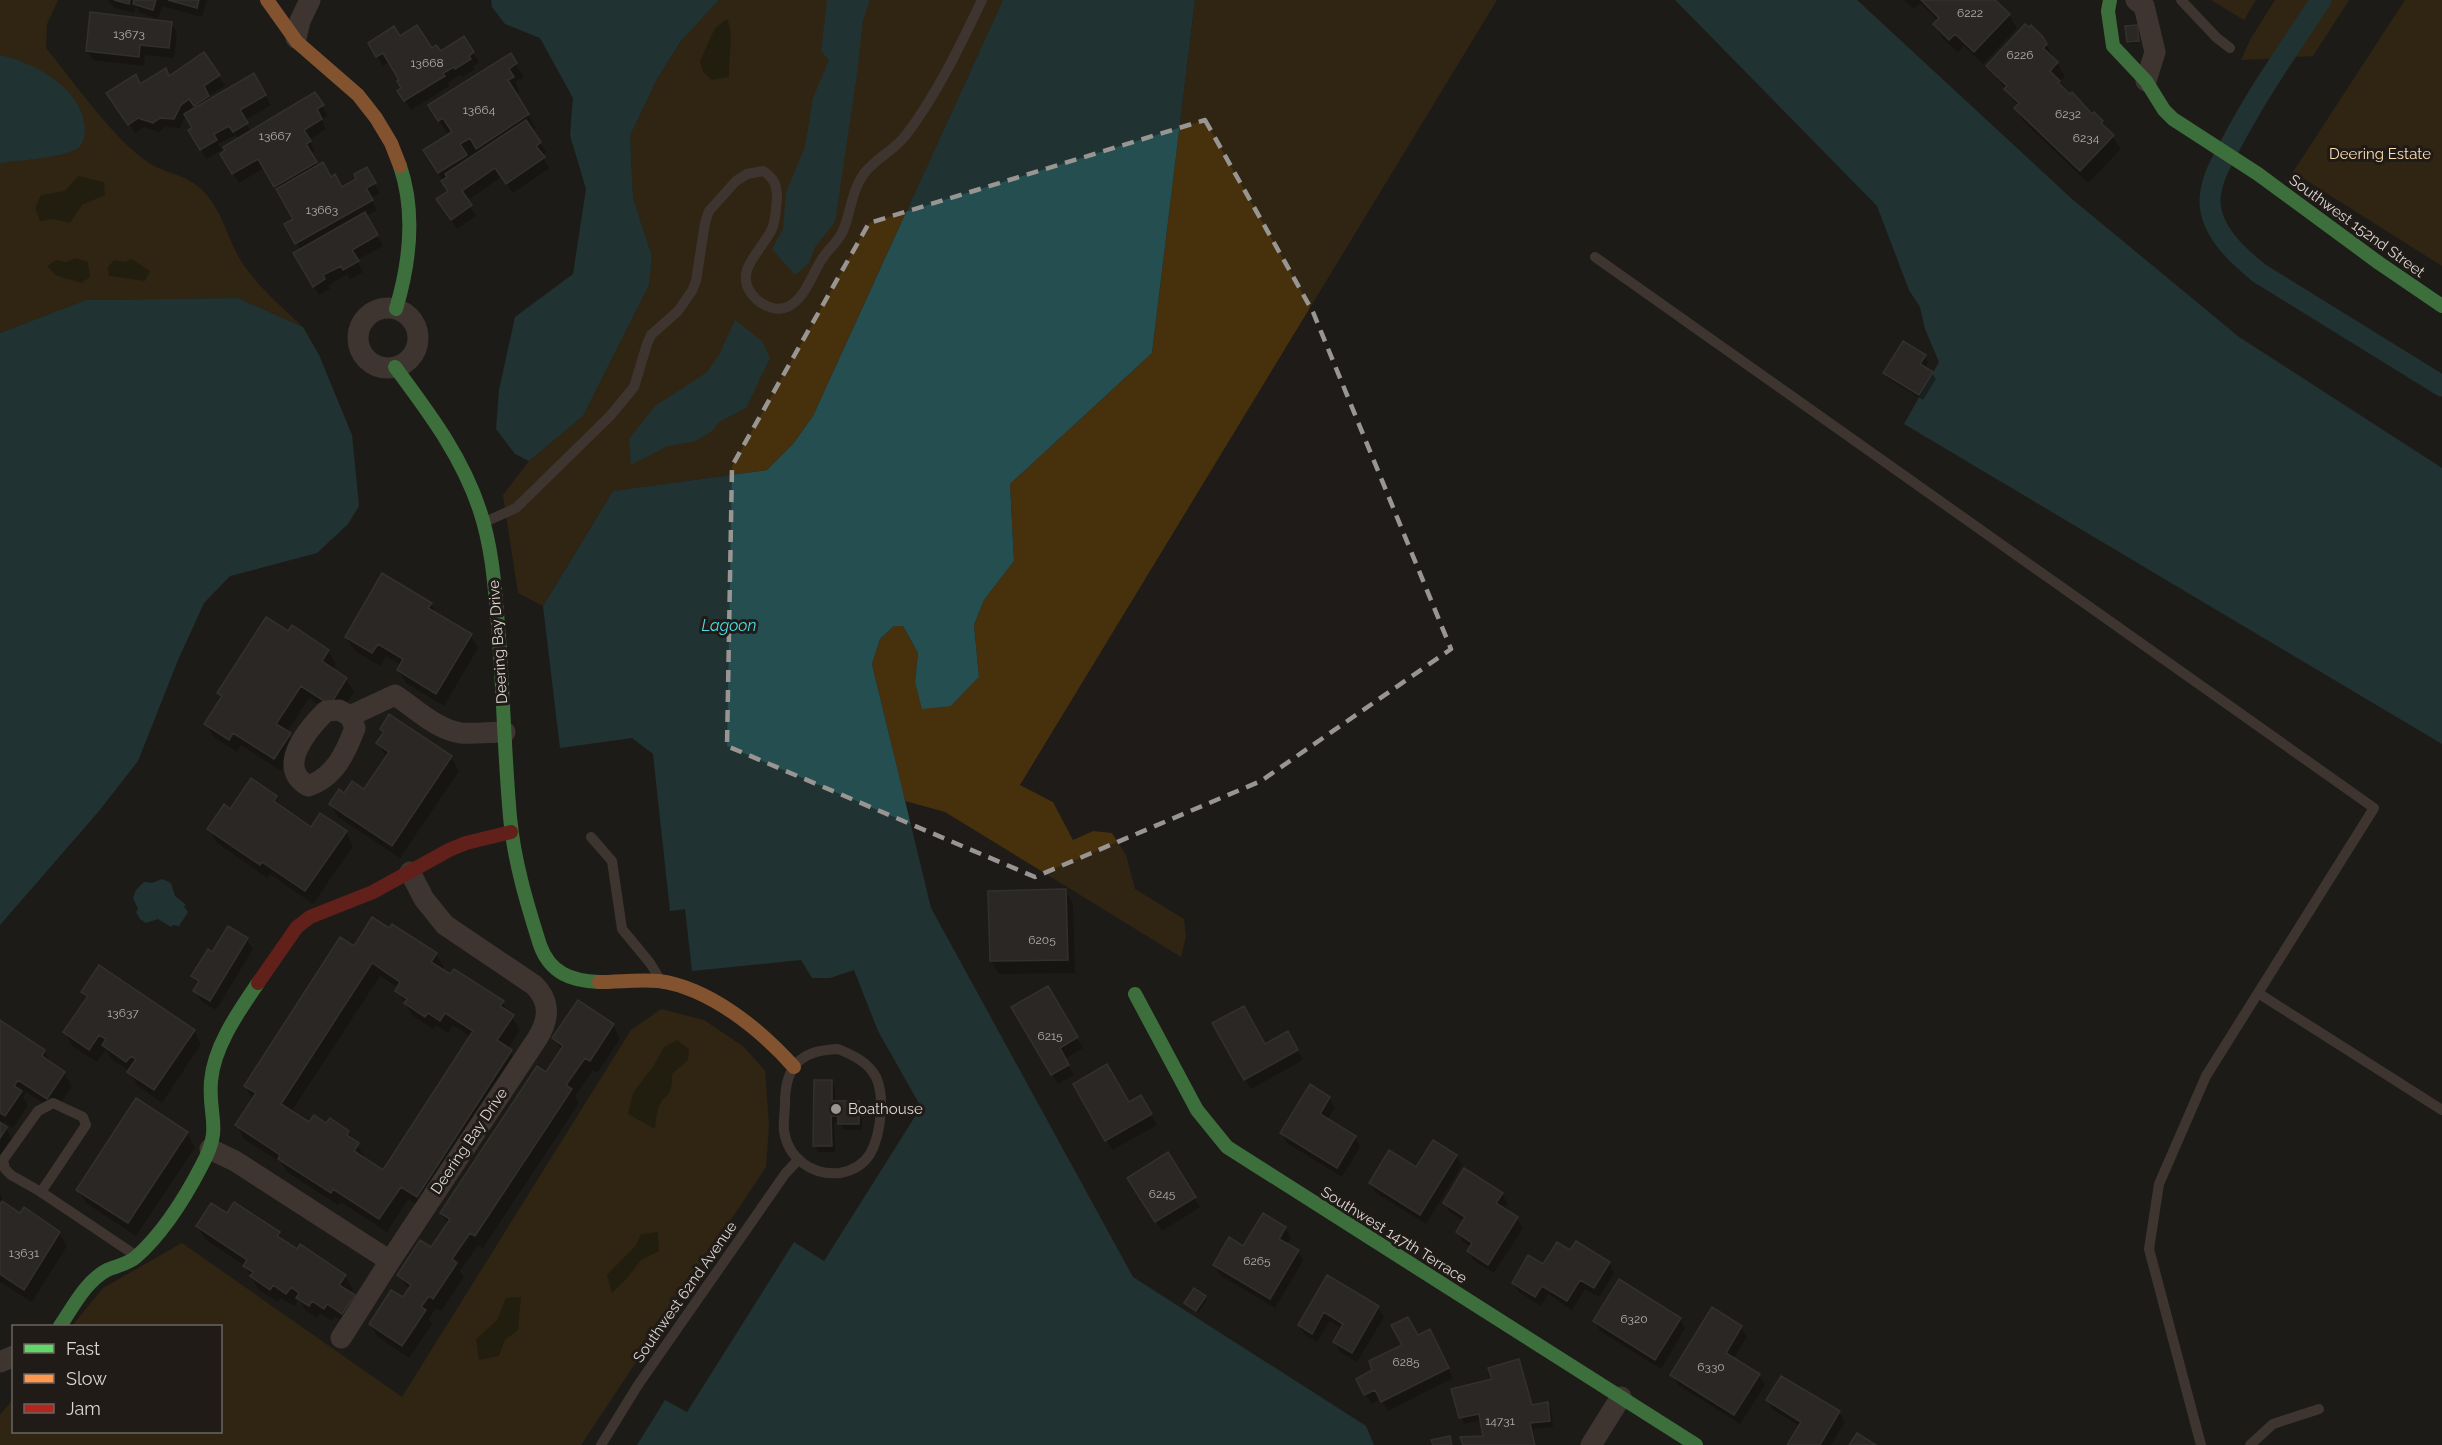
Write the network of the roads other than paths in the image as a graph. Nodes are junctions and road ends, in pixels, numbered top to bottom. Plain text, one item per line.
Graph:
1 (267, 0) edge
2 (310, 0) edge
3 (982, 0) edge
4 (2110, 0) edge
5 (2136, 0) edge
6 (2181, 0) edge
7 (296, 38) junction
8 (2230, 48) dead end
9 (2146, 81) junction
10 (1595, 257) dead end
11 (2442, 306) edge
12 (396, 309) junction
13 (395, 367) junction
14 (484, 522) junction
15 (350, 716) dead end
16 (505, 732) junction
17 (512, 832) junction
18 (591, 837) dead end
19 (410, 872) junction
20 (662, 981) junction
21 (2258, 993) junction
22 (1135, 994) dead end
23 (794, 1067) junction
24 (2442, 1110) edge
25 (210, 1149) junction
26 (798, 1160) junction
27 (41, 1192) junction
28 (138, 1256) junction
29 (390, 1261) junction
30 (61, 1325) edge
31 (341, 1338) dead end
32 (1621, 1397) junction
33 (2319, 1409) dead end
34 (601, 1445) edge
35 (1591, 1445) edge
36 (1696, 1445) edge
37 (2201, 1445) edge
38 (2250, 1445) edge

1 - 7 street
2 - 7 street
3 - 14 lane
4 - 9 street, Southwest 152nd Street
5 - 9 street
6 - 8 lane
7 - 12 street
9 - 11 street, Southwest 152nd Street
10 - 21 lane
12 - 13 street
12 - 13 street
13 - 14 street, Deering Bay Drive
14 - 16 street, Deering Bay Drive
15 - 16 street
16 - 17 street, Deering Bay Drive
17 - 19 street
17 - 20 street, Deering Bay Drive
18 - 20 lane
19 - 25 street
19 - 29 street, Deering Bay Drive
20 - 23 street, Deering Bay Drive
21 - 24 lane
21 - 37 lane
22 - 32 street, Southwest 147th Terrace
23 - 26 lane
23 - 26 lane
25 - 28 street
25 - 29 street
26 - 34 lane, Southwest 62nd Avenue
27 - 27 lane
27 - 28 lane
28 - 30 street
29 - 31 street
32 - 35 street
32 - 36 street, Southwest 147th Terrace
33 - 38 lane

